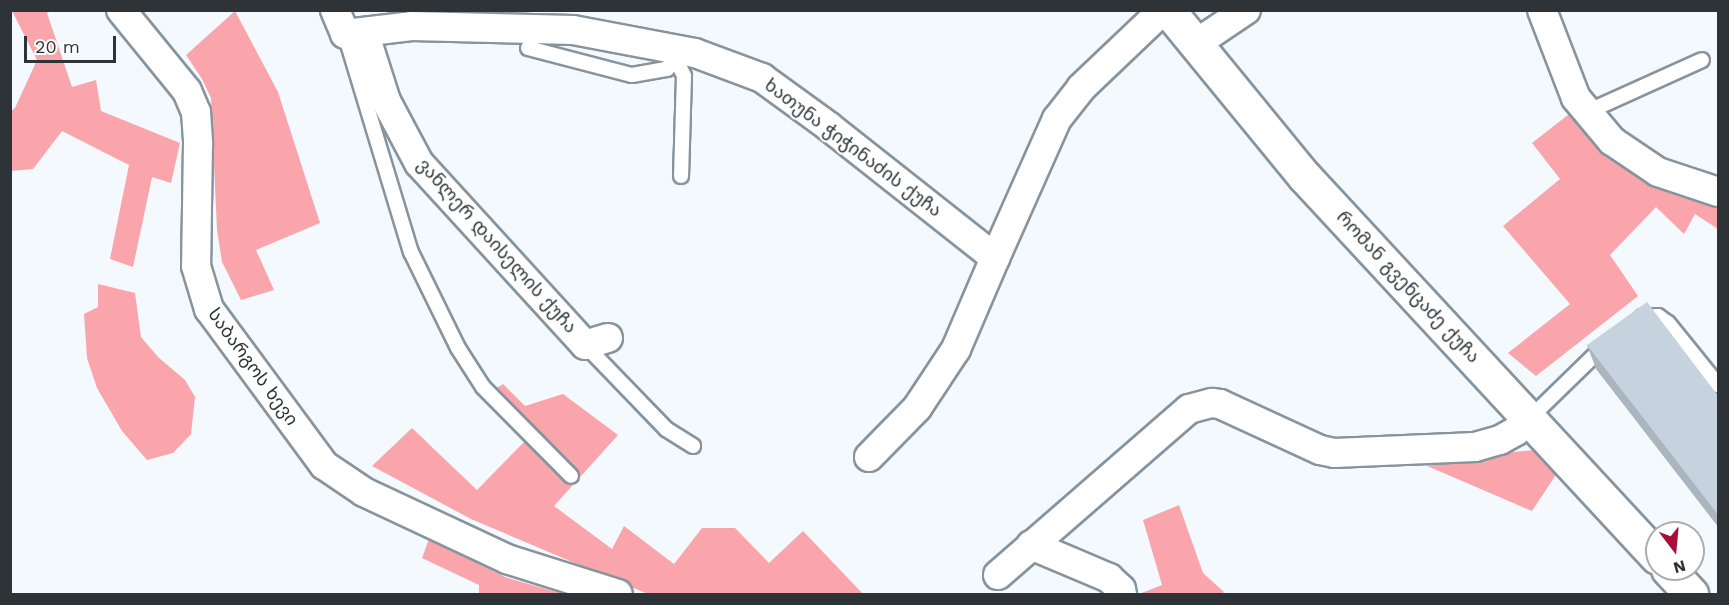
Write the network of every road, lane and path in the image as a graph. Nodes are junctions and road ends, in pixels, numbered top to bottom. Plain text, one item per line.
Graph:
1 (121, 10) edge
2 (1163, 10) edge
3 (1168, 10) edge
4 (1246, 10) edge
5 (1542, 10) edge
6 (348, 25) edge
7 (1197, 44) junction
8 (528, 48) dead end
9 (678, 54) junction
10 (1702, 60) dead end
11 (1587, 112) junction
12 (681, 176) dead end
13 (1719, 192) edge
14 (995, 258) junction
15 (1628, 326) edge
16 (1614, 336) edge
17 (597, 341) joint
18 (1719, 385) edge
19 (1530, 418) junction
20 (693, 446) dead end
21 (869, 457) dead end
22 (571, 476) dead end
23 (1645, 544) edge
24 (1031, 545) junction
25 (998, 575) dead end
26 (1679, 581) edge
27 (618, 594) edge
28 (1122, 594) edge
29 (1691, 594) edge

1 - 27 street, საბარგოს ხევი
2 - 14 street
3 - 7 street, რომან გვენცაძე ქუჩა
4 - 7 street
5 - 11 street
6 - 9 street, ხათუნა ჭიჭინაძის ქუჩა
6 - 17 street, ვანლერ დაისელის ქუჩა
6 - 22 lane
7 - 19 street, რომან გვენცაძე ქუჩა
8 - 9 lane
9 - 12 lane
9 - 14 street, ხათუნა ჭიჭინაძის ქუჩა
10 - 11 lane
11 - 13 street
14 - 21 street
15 - 18 lane
16 - 19 lane
17 - 20 lane
19 - 23 street, რომან გვენცაძე ქუჩა
19 - 24 street
24 - 25 street
24 - 28 street
26 - 29 street

